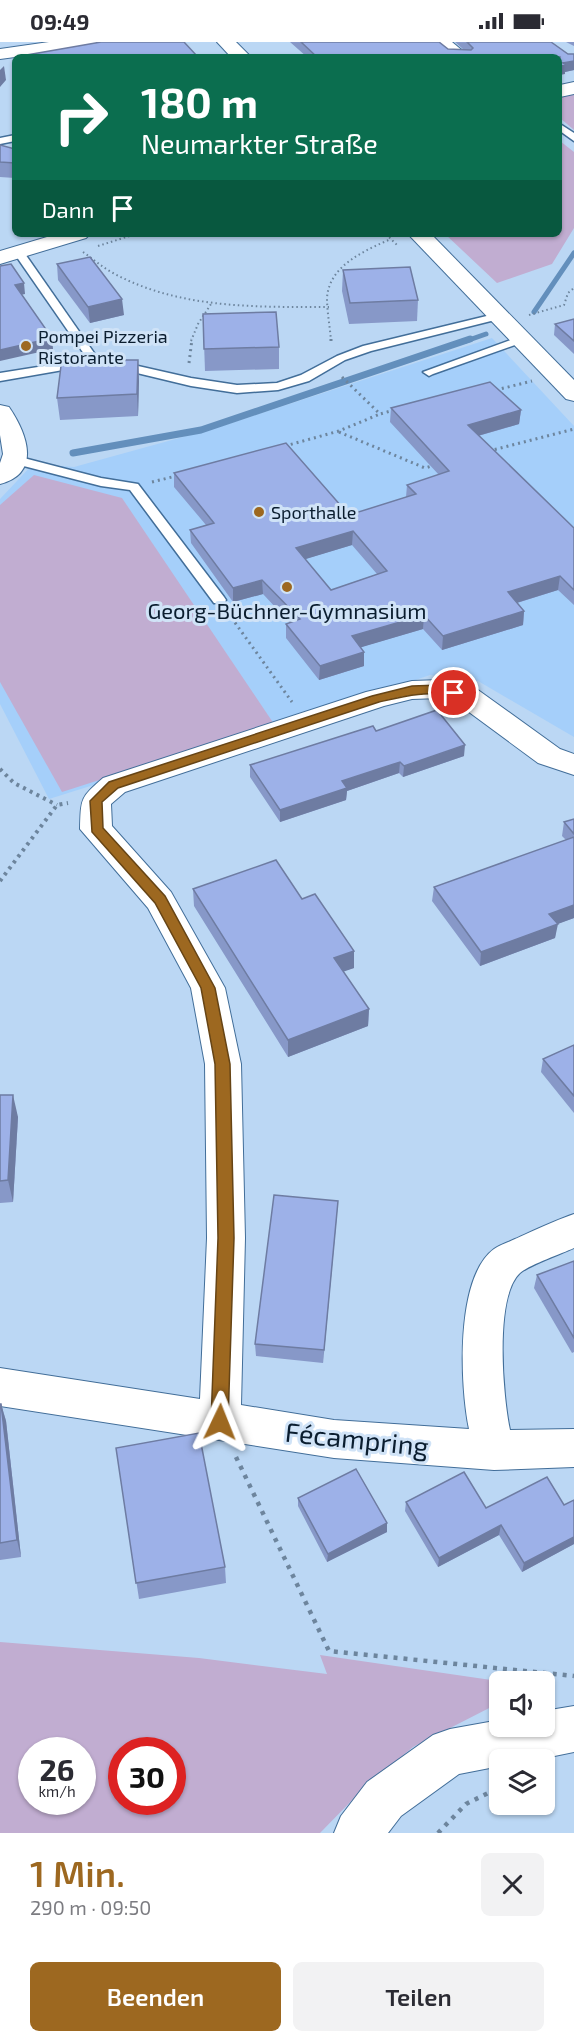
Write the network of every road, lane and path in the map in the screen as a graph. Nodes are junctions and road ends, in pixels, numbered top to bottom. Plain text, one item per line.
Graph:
1 (90, 42) edge
2 (226, 42) edge
3 (440, 42) edge
4 (0, 54) edge
5 (239, 54) edge
6 (457, 54) edge
7 (562, 129) edge
8 (574, 138) edge
9 (422, 237) edge
10 (391, 239) dead end
11 (81, 243) edge
12 (9, 256) edge
13 (574, 288) edge
14 (211, 304) junction
15 (329, 307) junction
16 (502, 319) junction
17 (522, 339) junction
18 (341, 358) junction
19 (95, 362) junction
20 (429, 372) dead end
21 (0, 377) edge
22 (342, 377) dead end
23 (191, 382) junction
24 (567, 382) edge
25 (490, 392) edge
26 (397, 410) edge
27 (0, 412) edge
28 (381, 414) junction
29 (574, 429) edge
30 (339, 431) junction
31 (282, 447) edge
32 (482, 453) edge
33 (436, 465) edge
34 (8, 468) edge
35 (180, 474) edge
36 (135, 487) junction
37 (219, 600) joint
38 (307, 722) junction
39 (574, 765) edge
40 (0, 769) edge
41 (96, 801) junction
42 (57, 805) junction
43 (0, 881) edge
44 (574, 1230) edge
45 (0, 1386) edge
46 (220, 1422) junction
47 (574, 1448) edge
48 (494, 1450) junction
49 (574, 1676) edge
50 (574, 1729) edge
51 (489, 1792) edge
52 (358, 1833) edge
53 (438, 1833) edge

1 - 4 street
2 - 5 street
3 - 6 street
7 - 8 lane
9 - 16 street
10 - 15 path
11 - 12 street
11 - 14 path
12 - 19 lane
13 - 16 path
14 - 15 path
14 - 23 path
15 - 18 path
16 - 17 street
16 - 18 lane
17 - 20 lane
17 - 24 street
18 - 23 lane
19 - 21 lane
19 - 23 lane
22 - 28 path
24 - 25 path
26 - 28 path
27 - 34 street
28 - 30 path
29 - 32 path
30 - 31 path
30 - 33 path
34 - 36 lane
35 - 36 path
36 - 37 lane
37 - 38 path
38 - 39 street
38 - 41 street
40 - 42 path
41 - 42 path
41 - 46 street
42 - 43 path
44 - 48 street
45 - 46 street, Fécampring
46 - 48 street, Fécampring
46 - 49 path
47 - 48 street, Fécampring
50 - 52 street
51 - 53 path

